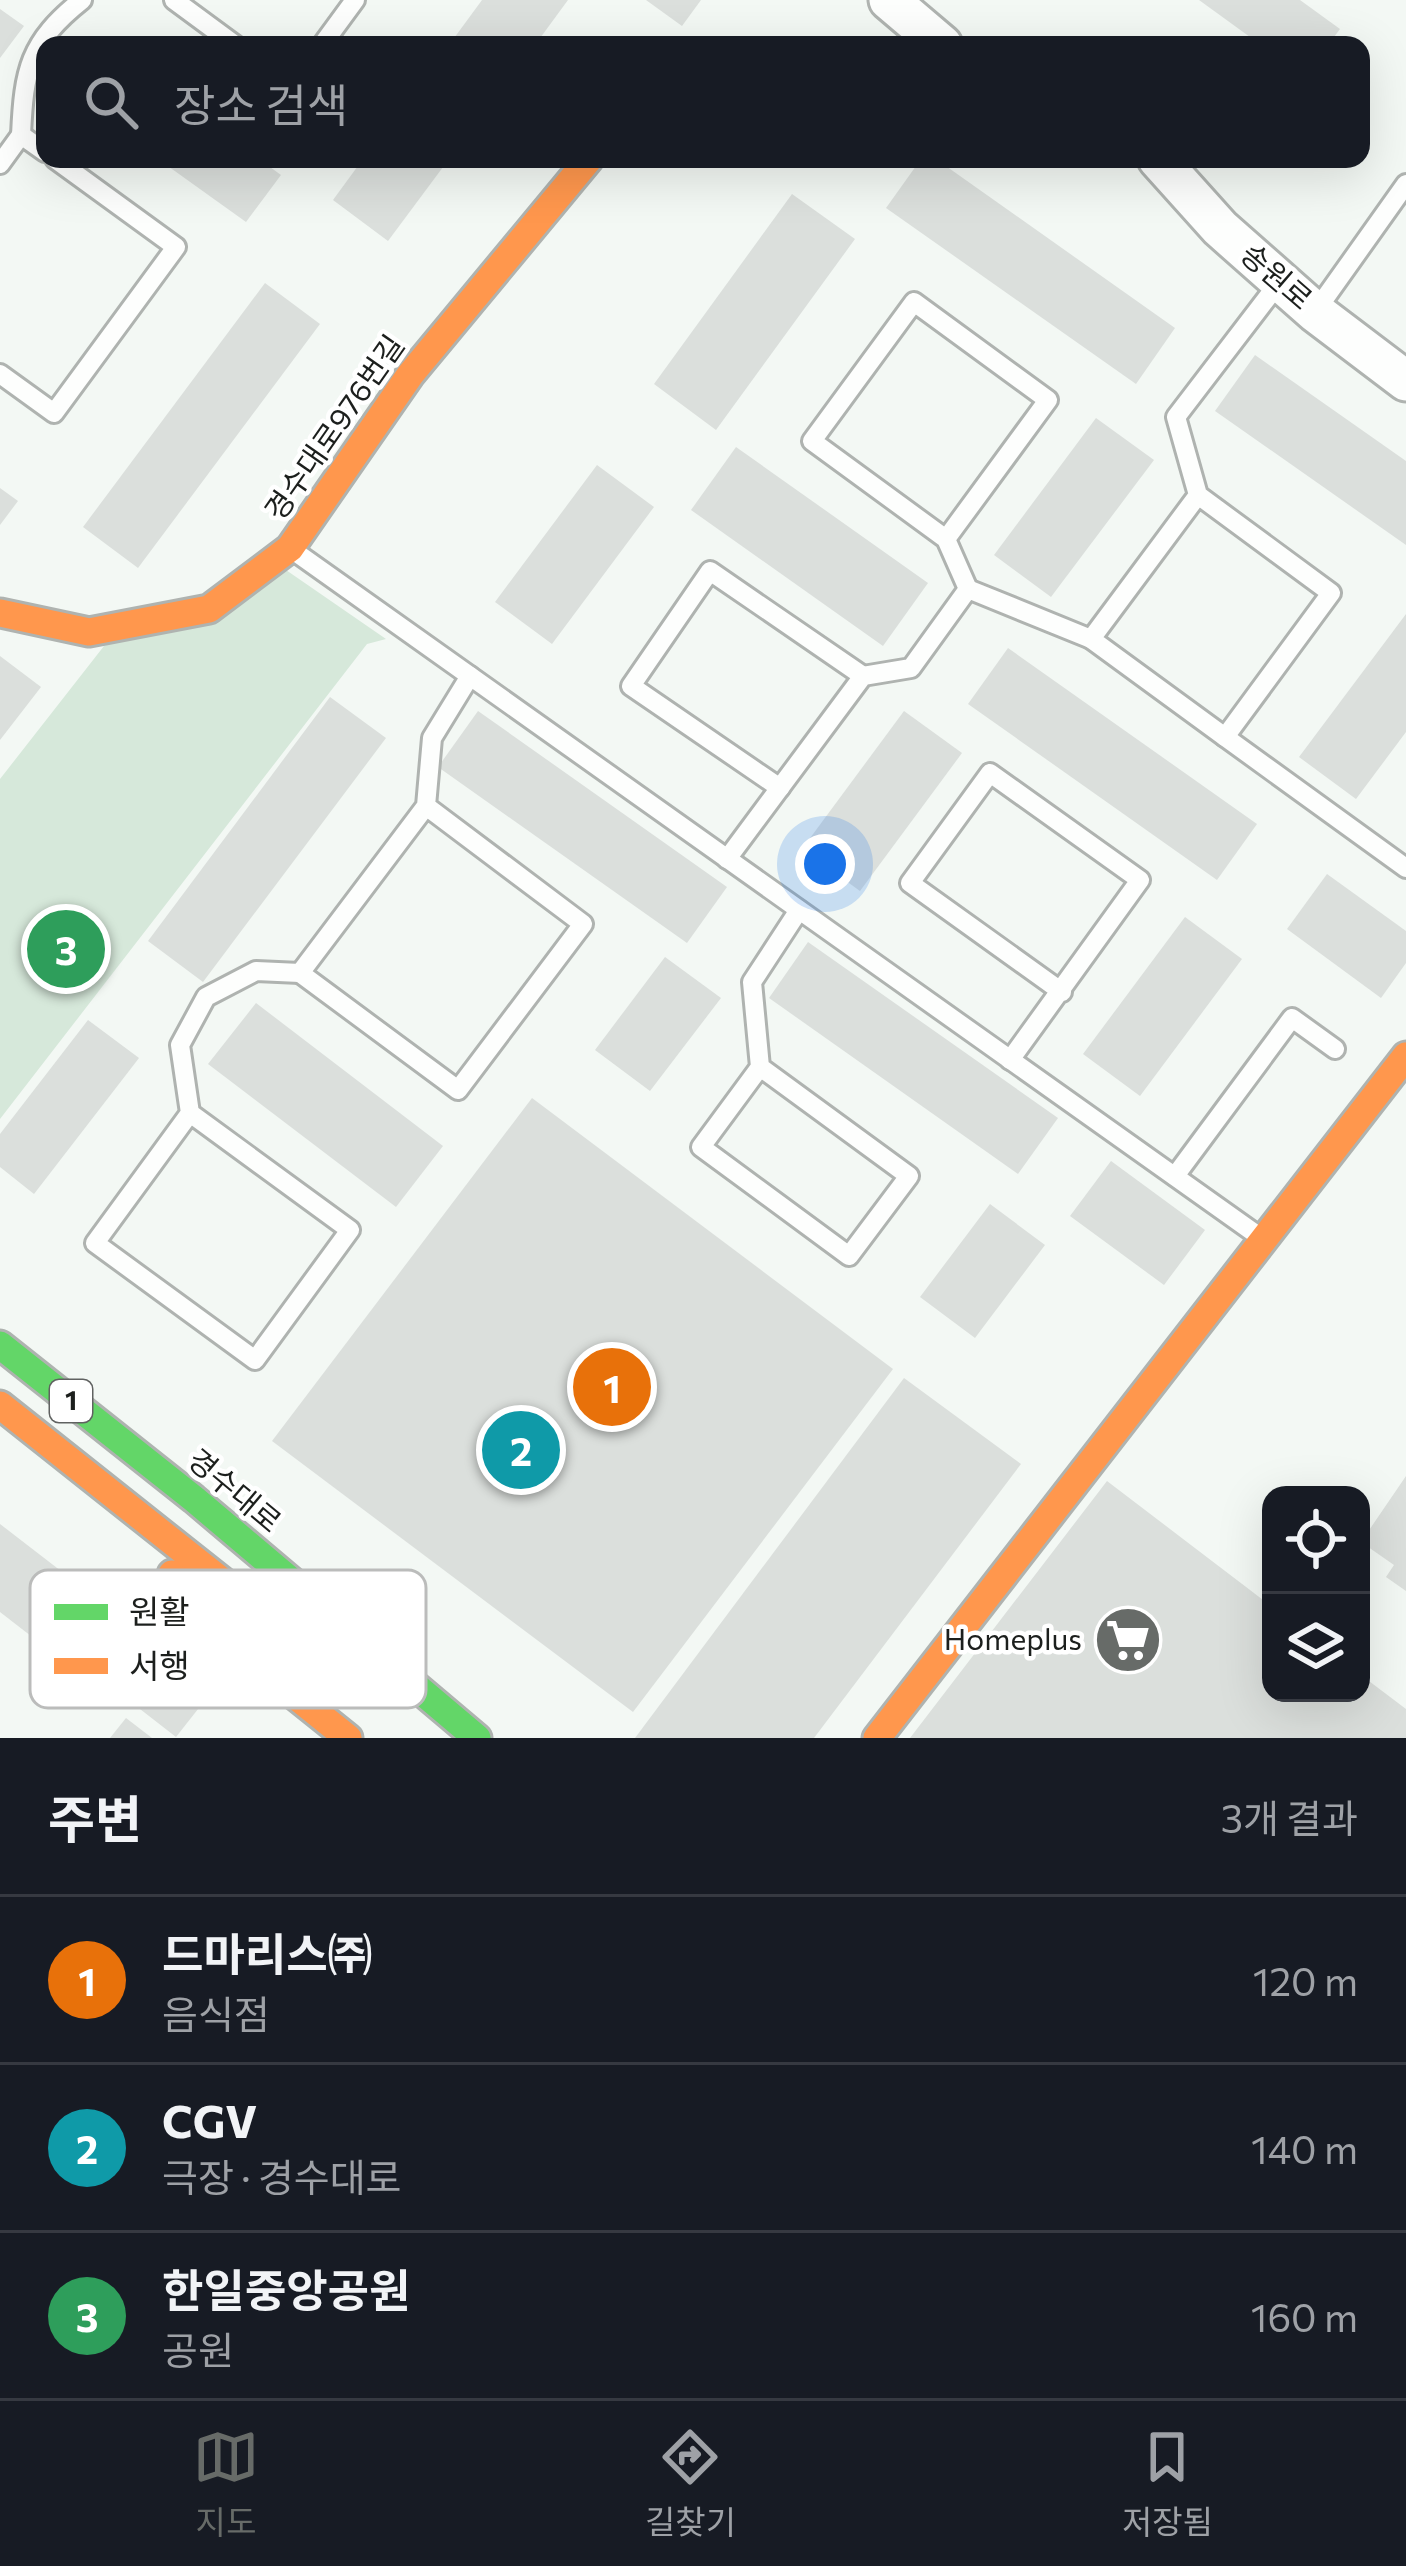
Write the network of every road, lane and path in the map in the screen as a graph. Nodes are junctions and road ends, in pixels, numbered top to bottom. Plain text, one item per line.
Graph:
1 (82, 0) edge
2 (174, 0) edge
3 (355, 0) edge
4 (889, 0) edge
5 (46, 36) edge
6 (223, 36) edge
7 (329, 36) edge
8 (931, 36) edge
9 (36, 55) edge
10 (21, 135) junction
11 (36, 146) edge
12 (0, 164) edge
13 (67, 168) edge
14 (582, 168) edge
15 (1166, 168) edge
16 (1406, 184) edge
17 (1398, 213) edge
18 (1280, 281) junction
19 (1315, 311) junction
20 (0, 374) edge
21 (1406, 381) edge
22 (1198, 495) junction
23 (946, 539) junction
24 (290, 548) junction
25 (968, 589) junction
26 (0, 613) edge
27 (1091, 639) junction
28 (470, 676) junction
29 (863, 676) junction
30 (1225, 737) junction
31 (779, 788) junction
32 (426, 806) junction
33 (727, 859) junction
34 (1403, 860) edge
35 (799, 910) junction
36 (300, 973) junction
37 (1062, 992) junction
38 (1335, 1049) dead end
39 (1406, 1056) edge
40 (1010, 1060) junction
41 (760, 1067) junction
42 (190, 1113) junction
43 (1175, 1177) junction
44 (1265, 1240) junction
45 (0, 1345) edge
46 (7, 1426) edge
47 (143, 1458) junction
48 (86, 1474) junction
49 (169, 1570) edge
50 (211, 1570) edge
51 (277, 1570) edge
52 (316, 1570) edge
53 (426, 1695) edge
54 (311, 1708) edge
55 (348, 1738) edge
56 (477, 1738) edge
57 (877, 1738) edge

1 - 5 lane
2 - 6 lane
3 - 7 lane
4 - 8 street
9 - 10 lane
10 - 11 lane
10 - 12 lane
13 - 20 lane
14 - 24 main road, 경수대로976번길
15 - 18 street, 송원로
16 - 17 lane
17 - 19 lane
18 - 19 street, 송원로
18 - 22 lane
19 - 21 street, 송원로
22 - 27 lane
22 - 30 lane
23 - 23 lane
23 - 25 lane
24 - 26 main road, 경수대로976번길
24 - 28 lane
25 - 27 lane
25 - 29 lane
27 - 30 lane
28 - 32 lane
28 - 33 lane
29 - 31 lane
29 - 31 lane
30 - 34 lane
31 - 33 lane
32 - 36 lane
32 - 36 lane
33 - 35 lane
35 - 40 lane
35 - 41 lane
36 - 42 lane
37 - 37 lane
37 - 40 lane
38 - 43 lane
39 - 44 main road
40 - 43 lane
41 - 41 lane
42 - 42 lane
43 - 44 lane
44 - 57 main road
45 - 47 main road, 경수대로 / 1
46 - 48 main road, 1
47 - 51 main road, 경수대로 / 1
47 - 52 main road
48 - 49 main road
48 - 50 main road, 1
53 - 56 main road, 경수대로 / 1
54 - 55 main road

